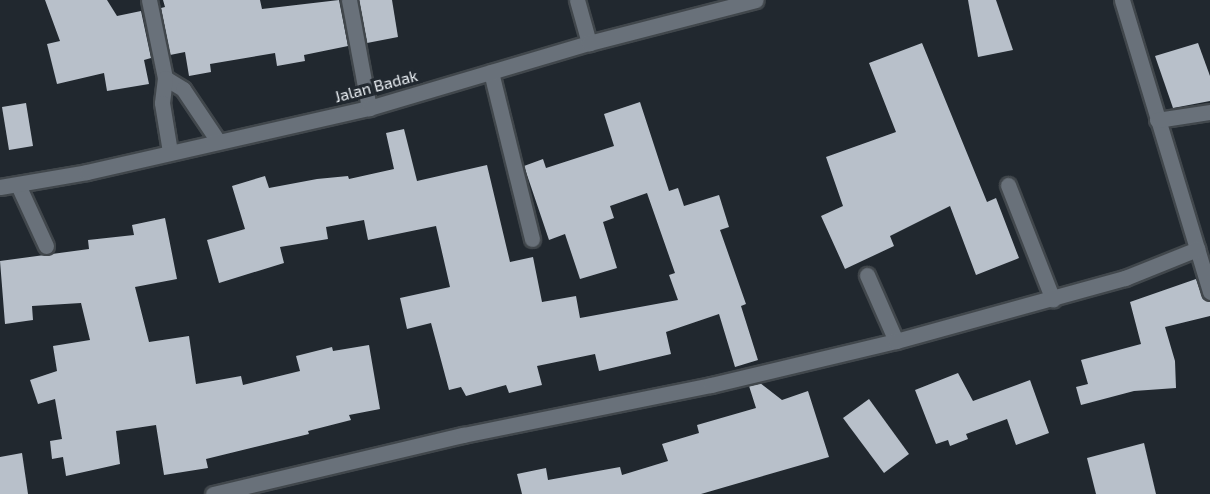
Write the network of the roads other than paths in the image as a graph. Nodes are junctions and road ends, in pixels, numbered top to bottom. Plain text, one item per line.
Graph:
1 (149, 0) edge
2 (349, 0) edge
3 (577, 0) edge
4 (756, 0) edge
5 (1122, 0) edge
6 (704, 7) edge
7 (590, 43) junction
8 (491, 72) junction
9 (165, 78) junction
10 (369, 108) junction
11 (1210, 111) edge
12 (1157, 120) junction
13 (218, 141) junction
14 (170, 152) junction
15 (18, 185) junction
16 (1008, 185) dead end
17 (0, 188) edge
18 (532, 239) dead end
19 (46, 246) dead end
20 (1197, 249) junction
21 (867, 275) dead end
22 (1210, 292) edge
23 (1053, 300) junction
24 (896, 341) junction
25 (213, 494) edge

1 - 9 street
2 - 10 street
3 - 7 street
4 - 6 street, Jalan Badak
5 - 12 street
6 - 7 street, Jalan Badak
7 - 8 street, Jalan Badak
8 - 10 street, Jalan Badak
8 - 18 street
9 - 13 street
9 - 14 street
10 - 13 street, Jalan Badak
11 - 12 street
12 - 20 street
13 - 14 street, Jalan Badak
14 - 15 street, Jalan Badak
15 - 17 street, Jalan Badak
15 - 19 street
16 - 23 street
20 - 22 street
20 - 23 street
21 - 24 street
23 - 24 street
24 - 25 street

